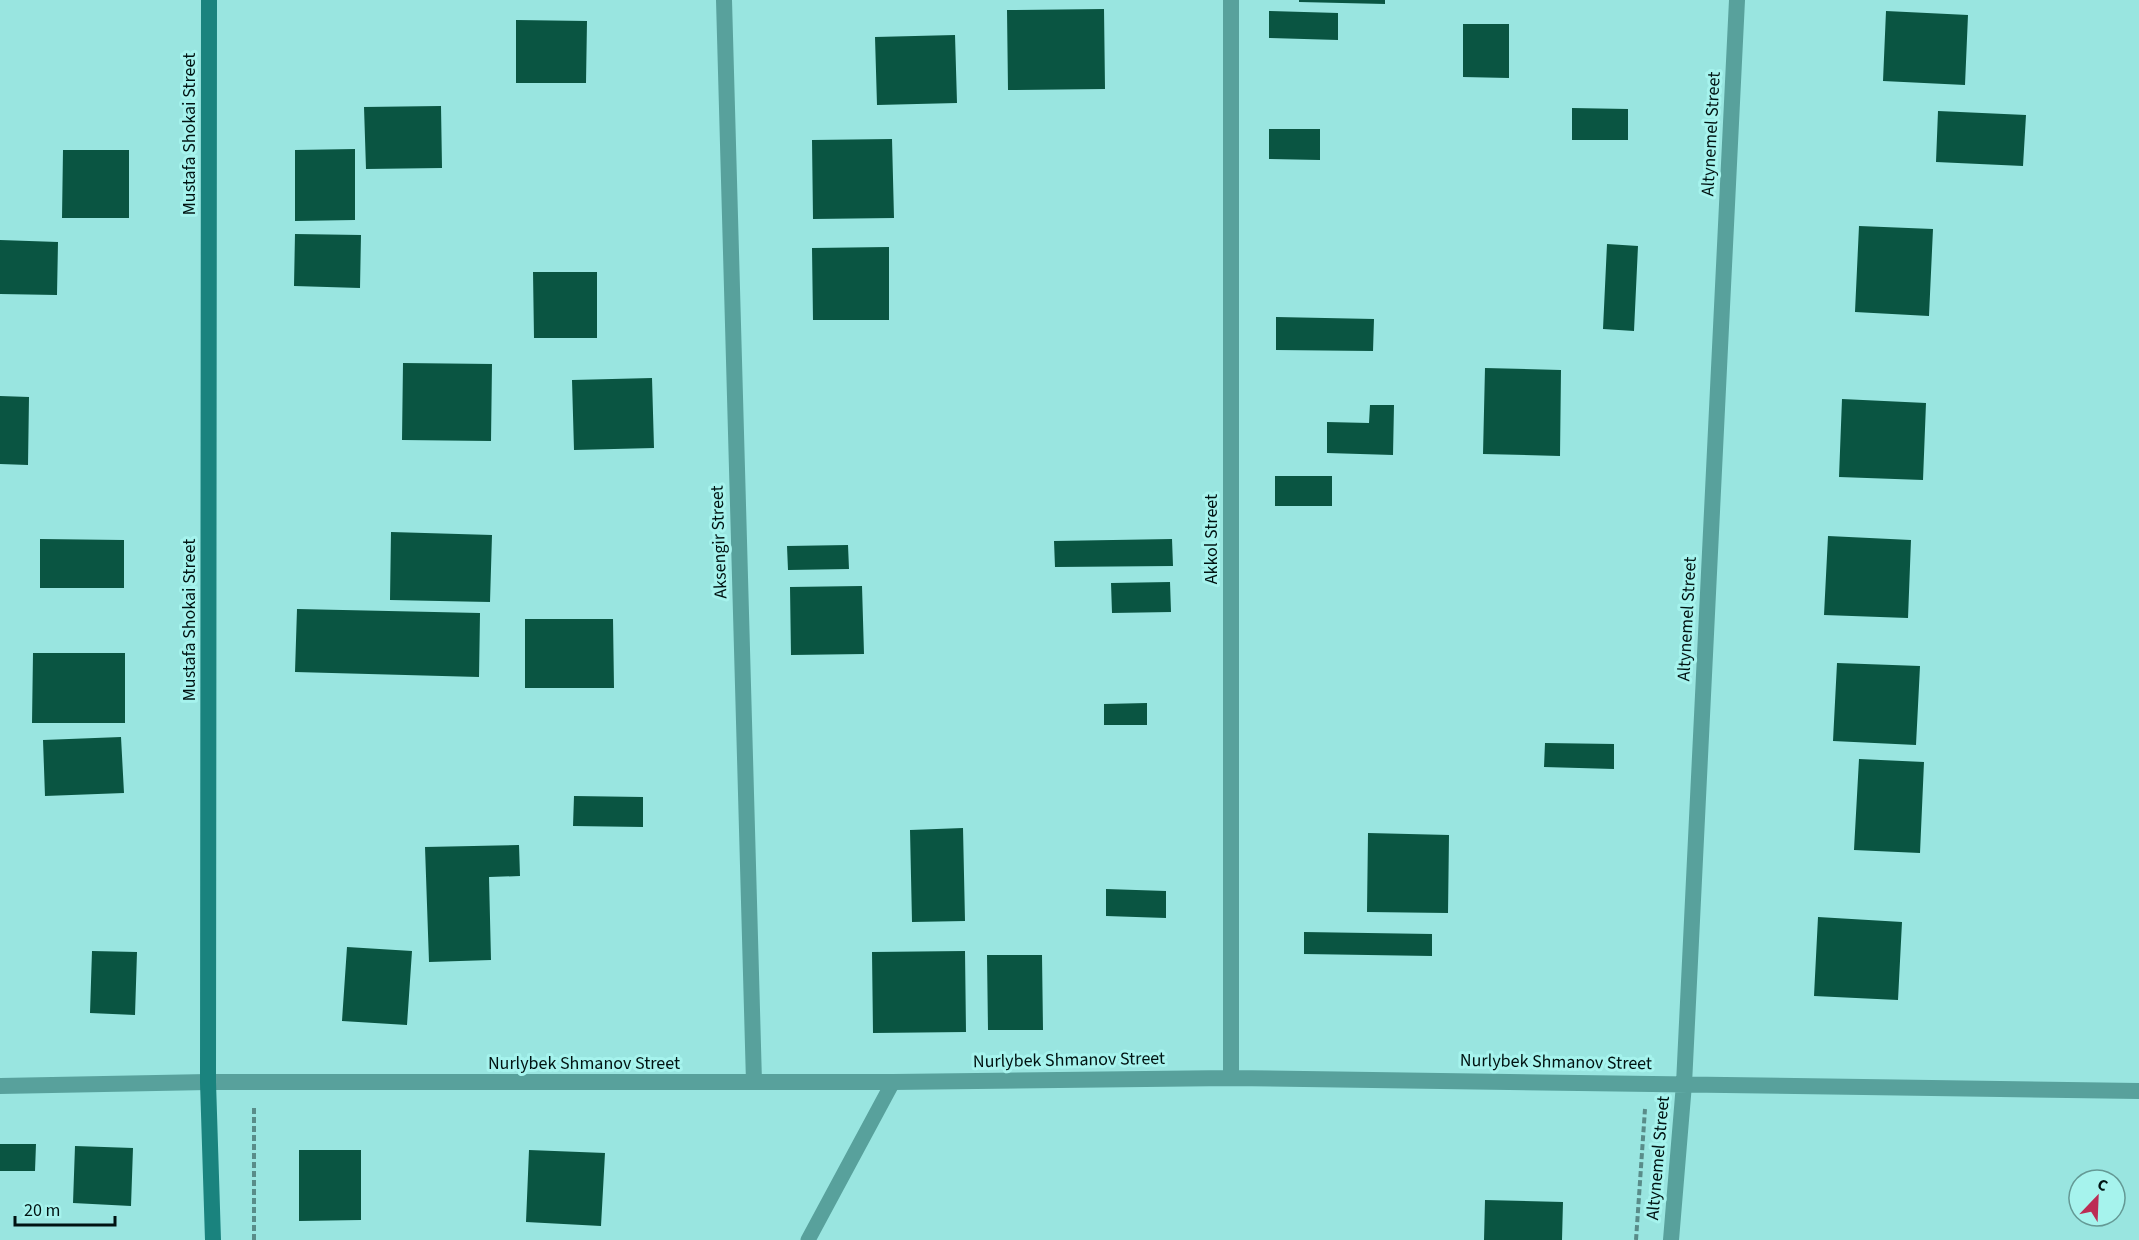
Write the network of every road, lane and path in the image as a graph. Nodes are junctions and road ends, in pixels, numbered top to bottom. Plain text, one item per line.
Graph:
1 (209, 0) edge
2 (724, 0) edge
3 (1231, 0) edge
4 (1737, 0) edge
5 (1231, 1078) junction
6 (208, 1082) junction
7 (254, 1082) junction
8 (754, 1082) junction
9 (893, 1082) junction
10 (1647, 1083) junction
11 (1684, 1084) junction
12 (0, 1086) edge
13 (2139, 1091) edge
14 (213, 1240) edge
15 (254, 1240) edge
16 (808, 1240) edge
17 (1636, 1240) edge
18 (1671, 1240) edge

1 - 6 main road, Mustafa Shokai Street
2 - 8 street, Aksengir Street
3 - 5 street, Akkol Street
4 - 11 street, Altynemel Street
5 - 9 street, Nurlybek Shmanov Street
5 - 10 street, Nurlybek Shmanov Street
6 - 7 street, Nurlybek Shmanov Street
6 - 12 street, Nurlybek Shmanov Street
6 - 14 main road, Mustafa Shokai Street
7 - 8 street, Nurlybek Shmanov Street
7 - 15 path
8 - 9 street, Nurlybek Shmanov Street
9 - 16 lane
10 - 11 street, Nurlybek Shmanov Street
10 - 17 path
11 - 13 street, Nurlybek Shmanov Street
11 - 18 street, Altynemel Street

